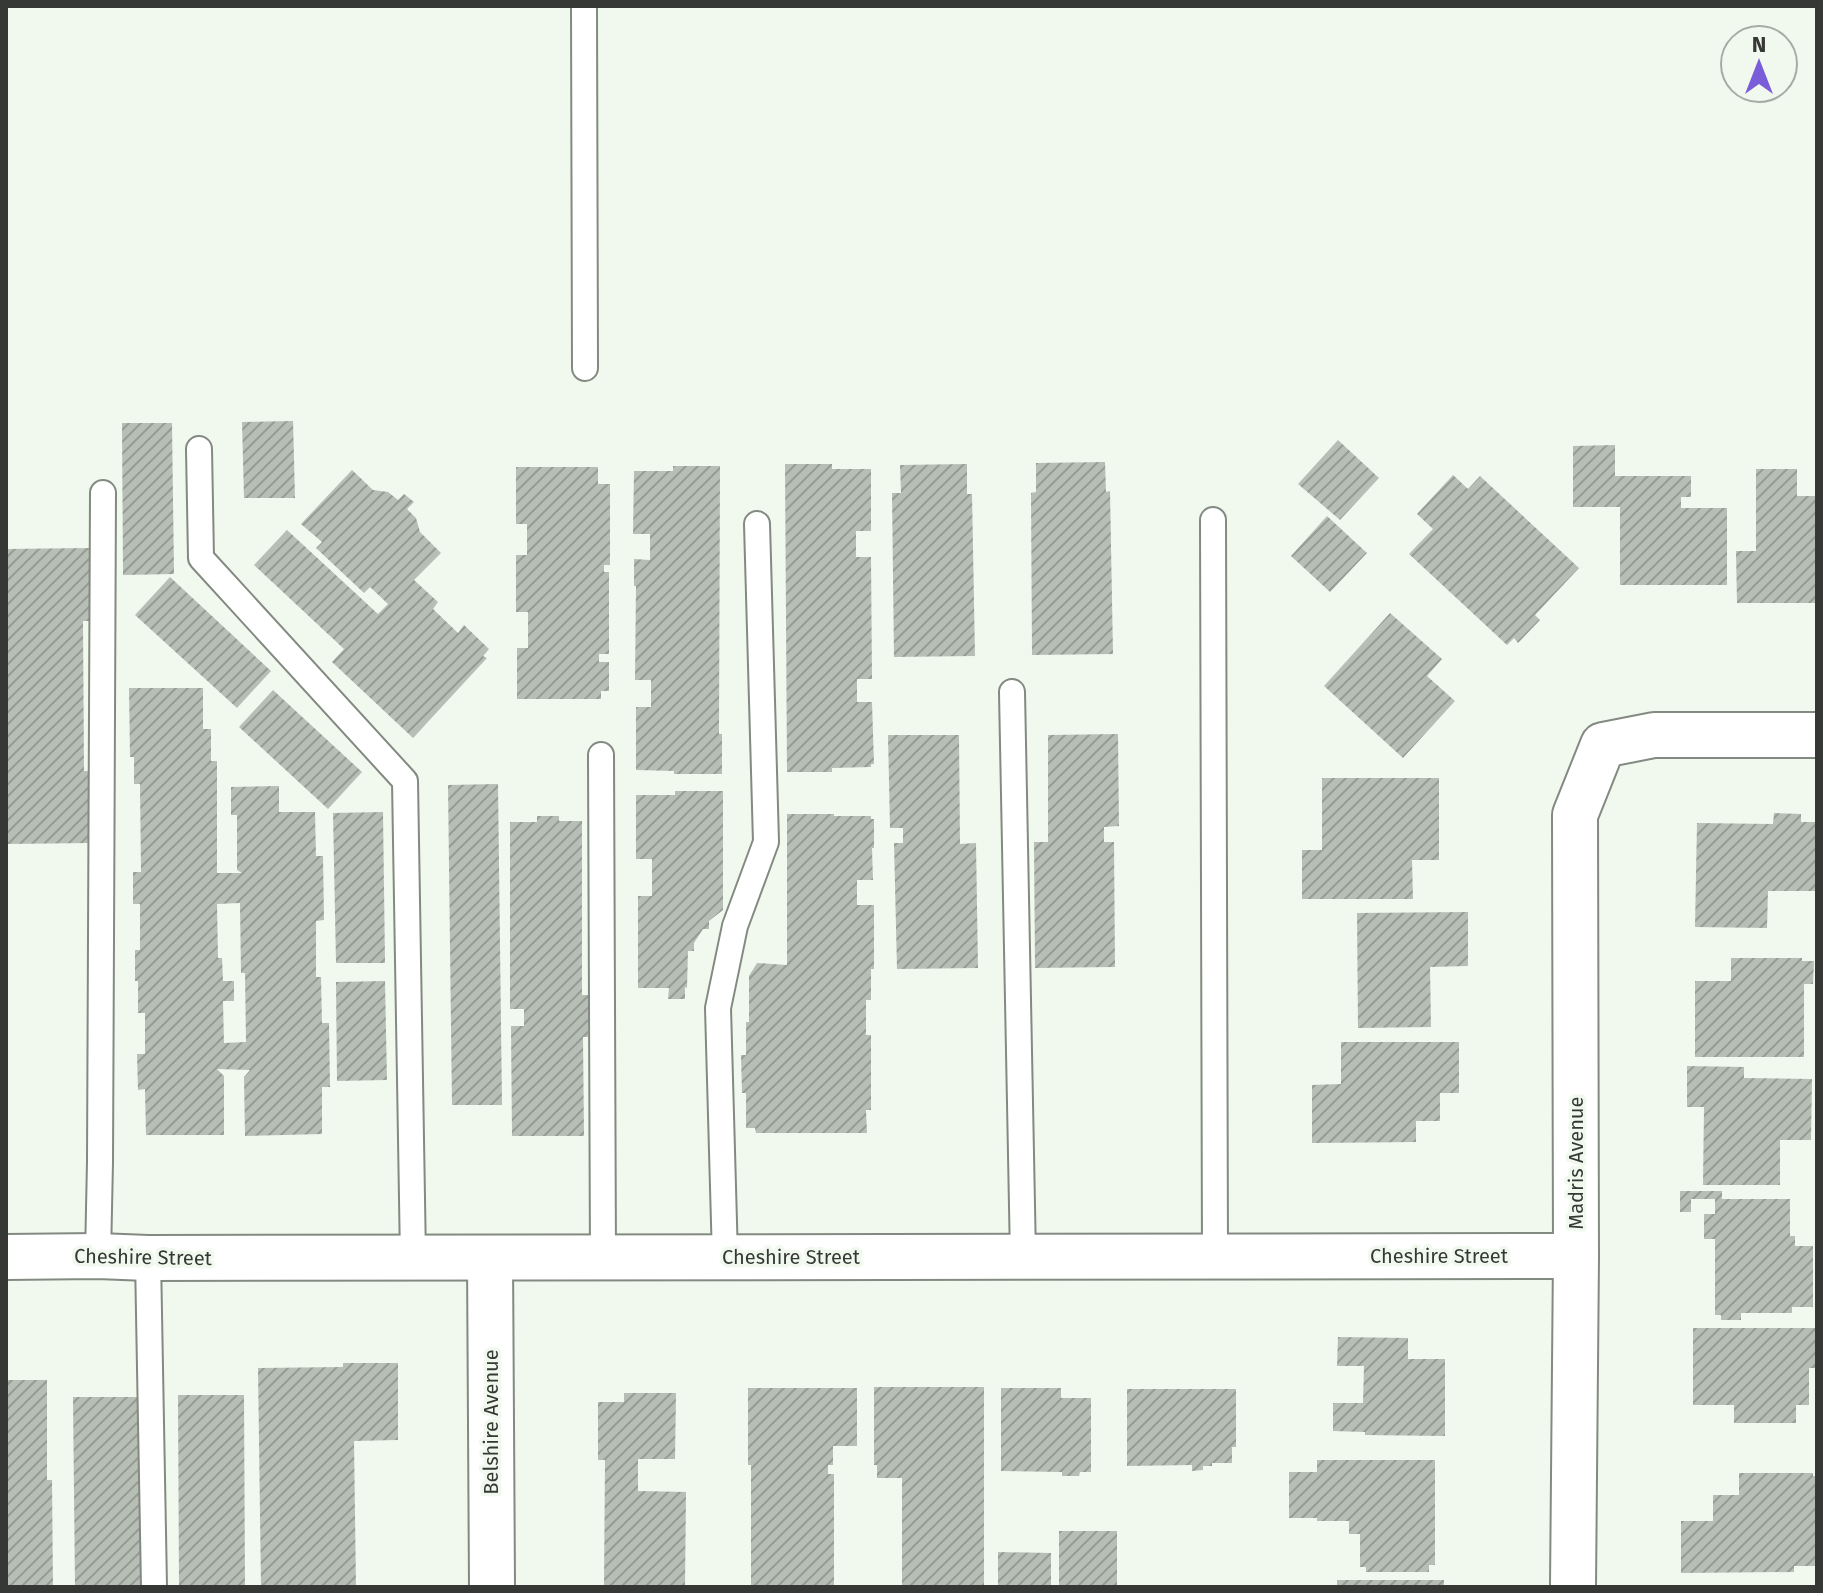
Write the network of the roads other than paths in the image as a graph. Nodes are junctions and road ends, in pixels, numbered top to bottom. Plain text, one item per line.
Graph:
1 (584, 6) edge
2 (585, 368) dead end
3 (199, 449) dead end
4 (103, 493) dead end
5 (1213, 520) dead end
6 (757, 524) dead end
7 (1012, 692) dead end
8 (1817, 735) edge
9 (601, 755) dead end
10 (98, 1256) junction
11 (1576, 1256) junction
12 (6, 1257) edge
13 (1023, 1257) junction
14 (1215, 1257) junction
15 (148, 1258) junction
16 (413, 1258) junction
17 (490, 1258) junction
18 (603, 1258) junction
19 (725, 1258) junction
20 (154, 1587) edge
21 (492, 1587) edge
22 (1573, 1587) edge

1 - 2 lane
3 - 16 lane
4 - 10 lane
5 - 14 lane
6 - 19 lane
7 - 13 lane
8 - 11 street, Madris Avenue
9 - 18 lane
10 - 12 street, Cheshire Street
10 - 15 street, Cheshire Street
11 - 14 street, Cheshire Street
11 - 22 street, Madris Avenue
13 - 14 street, Cheshire Street
13 - 19 street, Cheshire Street
15 - 16 street, Cheshire Street
15 - 20 lane
16 - 17 street, Cheshire Street
17 - 18 street, Cheshire Street
17 - 21 street, Belshire Avenue
18 - 19 street, Cheshire Street

